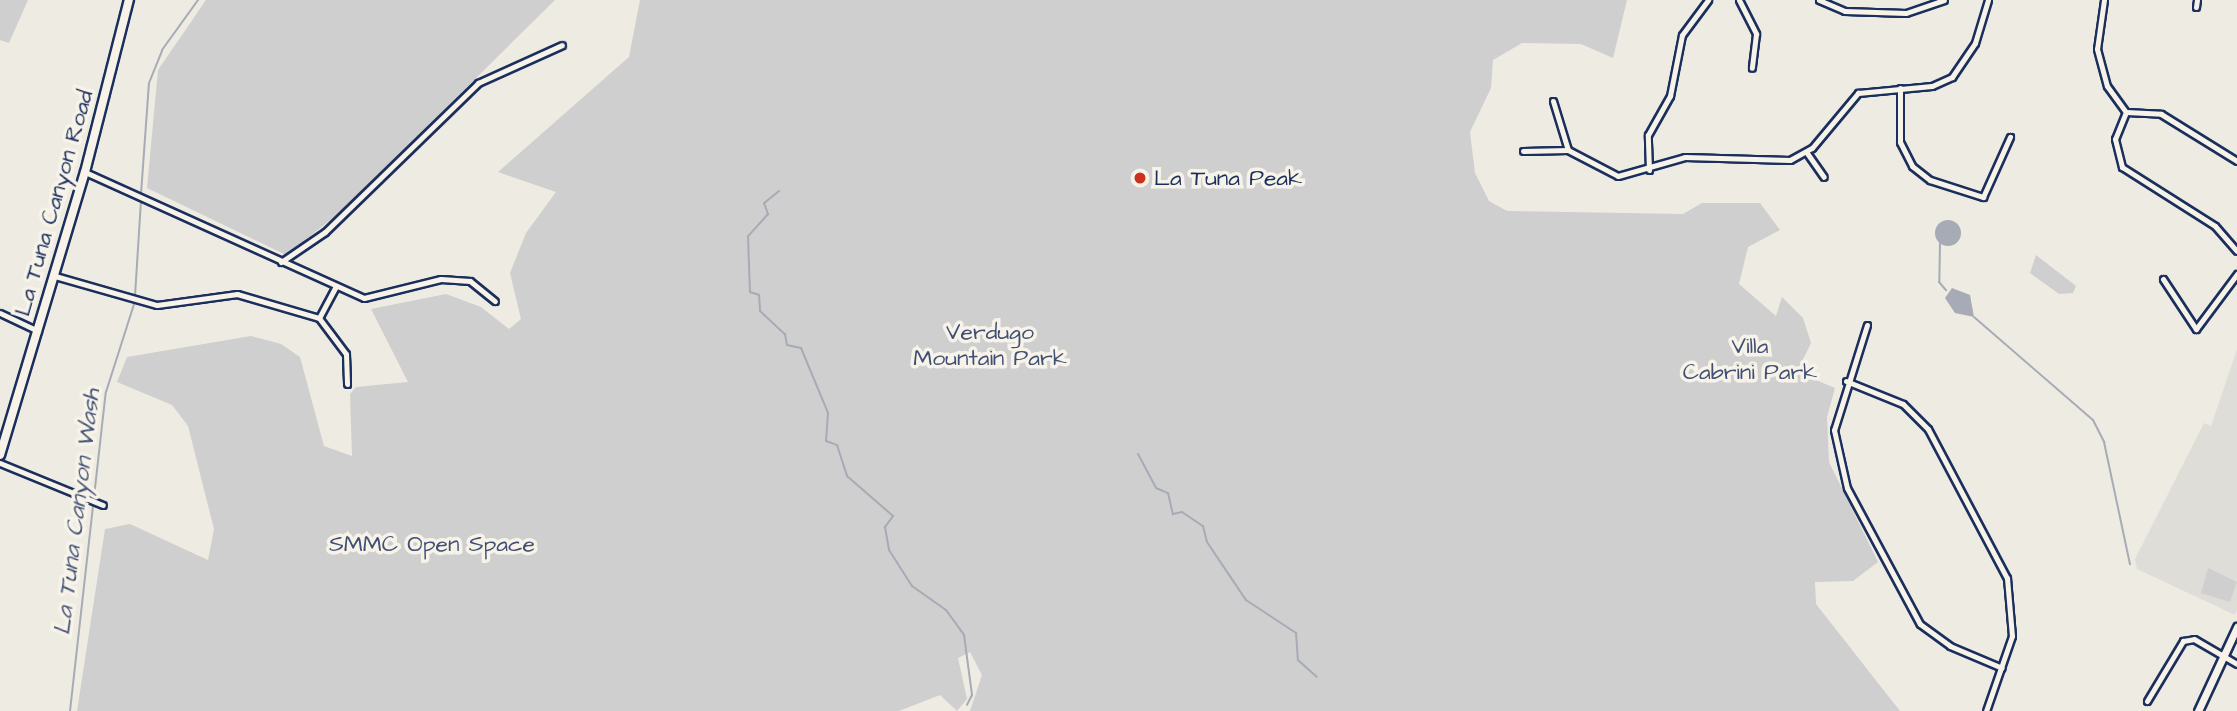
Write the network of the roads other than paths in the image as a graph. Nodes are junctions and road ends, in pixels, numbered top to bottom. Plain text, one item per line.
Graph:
1 (129, 0) edge
2 (1708, 0) edge
3 (1739, 0) edge
4 (1819, 0) edge
5 (1944, 0) edge
6 (1988, 0) edge
7 (2104, 0) edge
8 (2197, 0) edge
9 (2196, 7) dead end
10 (562, 45) dead end
11 (1752, 68) dead end
12 (1900, 88) junction
13 (1553, 101) dead end
14 (2126, 112) junction
15 (2010, 137) dead end
16 (1568, 150) junction
17 (1523, 151) dead end
18 (1807, 152) junction
19 (2237, 160) edge
20 (1649, 170) junction
21 (85, 172) junction
22 (1824, 177) dead end
23 (2237, 251) edge
24 (281, 262) junction
25 (2237, 274) edge
26 (55, 276) junction
27 (2163, 279) dead end
28 (336, 286) junction
29 (495, 301) dead end
30 (0, 313) edge
31 (319, 318) junction
32 (1867, 324) dead end
33 (38, 331) junction
34 (1846, 380) junction
35 (347, 384) dead end
36 (0, 456) edge
37 (0, 463) edge
38 (97, 505) dead end
39 (2237, 627) edge
40 (2223, 657) junction
41 (2237, 664) edge
42 (2002, 668) junction
43 (2147, 701) dead end
44 (1986, 711) edge
45 (2197, 711) edge

1 - 21 main road, La Tuna Canyon Road
2 - 20 street
3 - 11 street
4 - 5 street
6 - 12 street
7 - 14 street
8 - 9 street
10 - 24 street
12 - 15 street
12 - 18 street
13 - 16 street
14 - 19 street
14 - 23 street
16 - 17 street
16 - 20 street
18 - 20 street
18 - 22 street
21 - 24 street
21 - 26 main road, La Tuna Canyon Road
24 - 28 street
25 - 27 street
26 - 31 street
26 - 33 main road, La Tuna Canyon Road
28 - 29 street
28 - 31 street
30 - 33 street
31 - 35 street
32 - 34 street
33 - 36 main road, La Tuna Canyon Road
34 - 42 street
34 - 42 street
37 - 38 street
39 - 40 street
40 - 41 street
40 - 43 street
40 - 45 street
42 - 44 street

